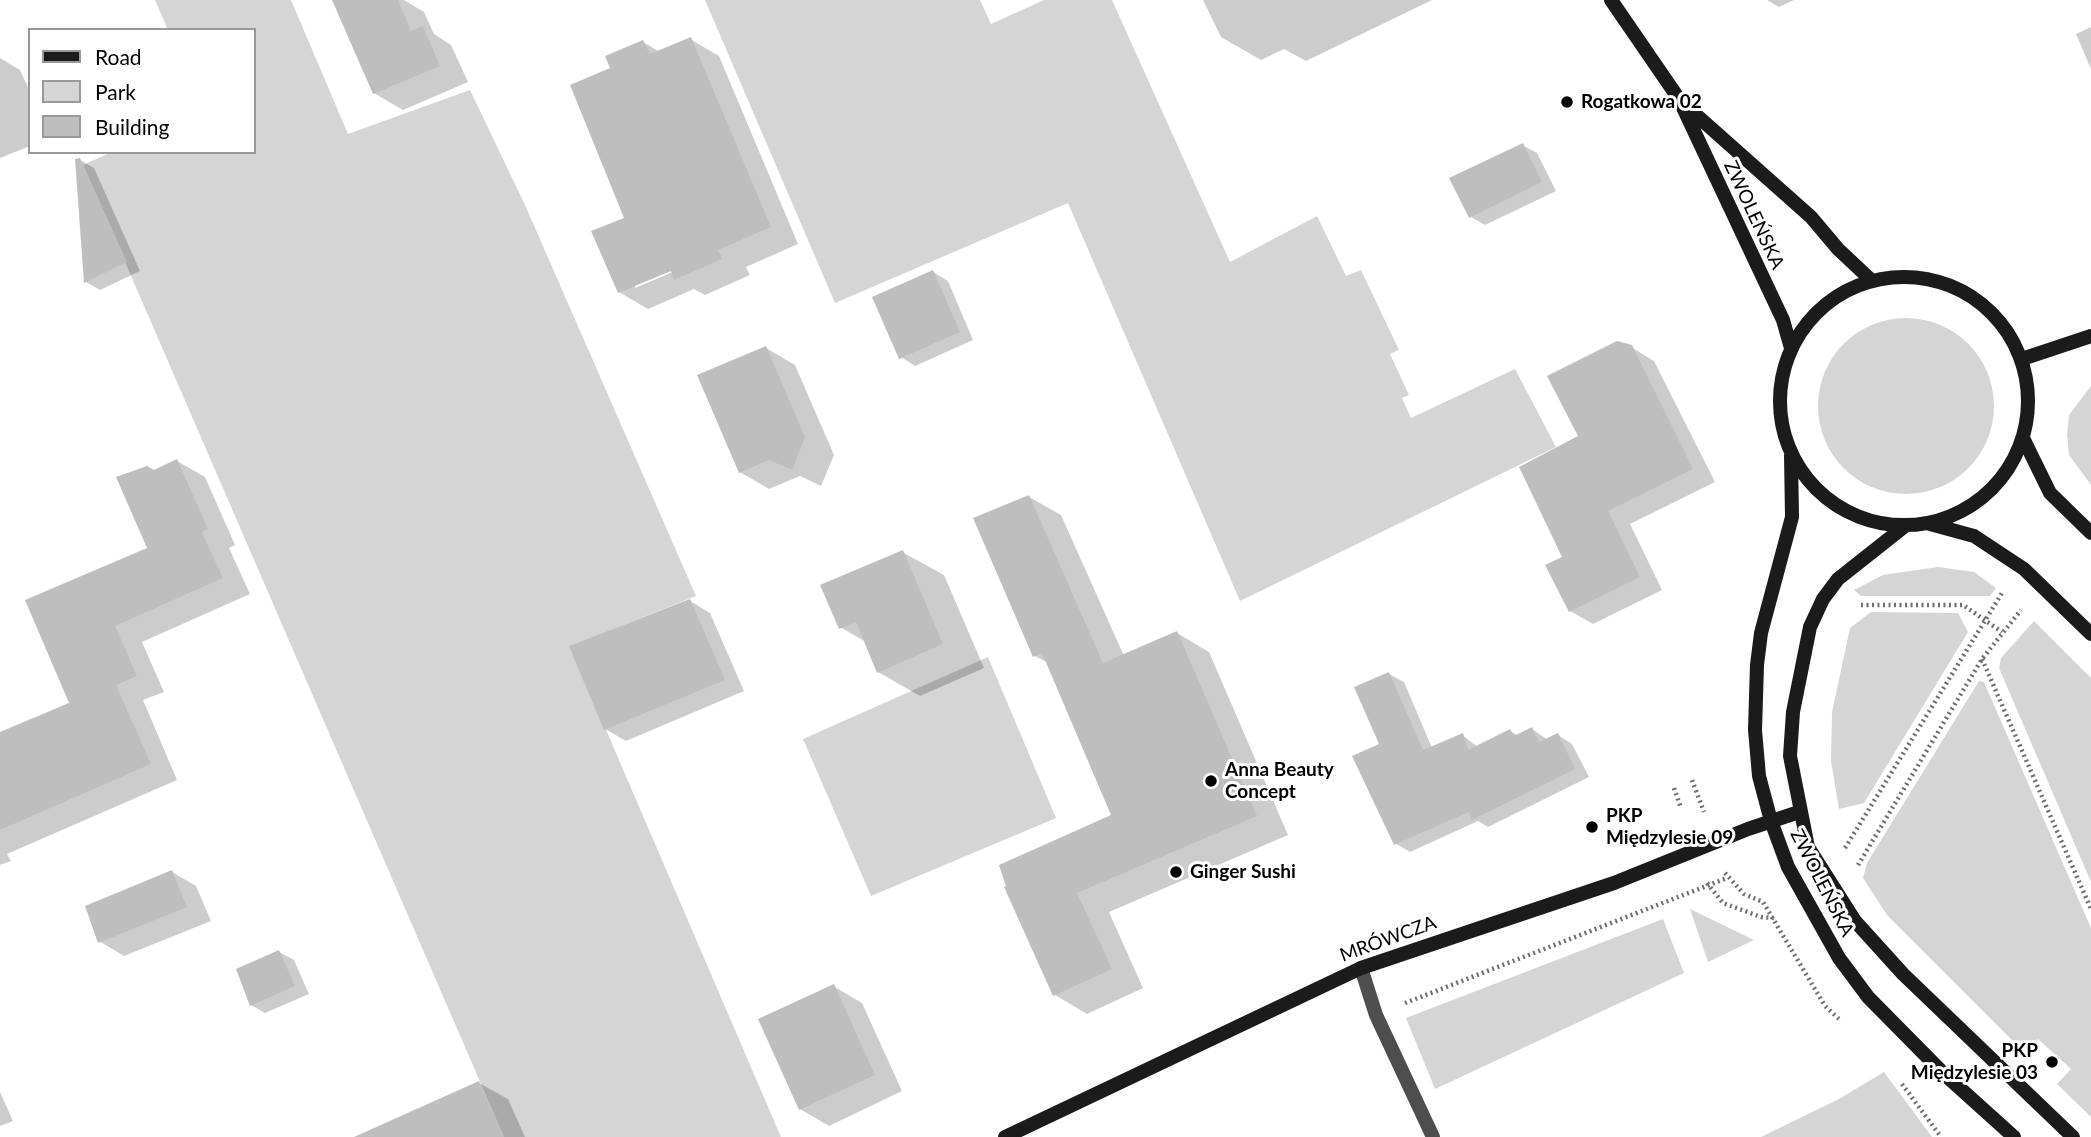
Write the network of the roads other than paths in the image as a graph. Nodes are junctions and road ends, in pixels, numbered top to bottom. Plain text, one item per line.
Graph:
1 (1611, 0) edge
2 (1679, 99) junction
3 (1871, 280) junction
4 (2091, 335) edge
5 (1791, 348) junction
6 (2022, 359) junction
7 (2024, 439) junction
8 (1791, 454) junction
9 (1930, 524) junction
10 (1905, 526) junction
11 (2091, 533) edge
12 (2091, 634) edge
13 (1799, 812) junction
14 (1771, 821) junction
15 (1361, 968) junction
16 (1005, 1137) edge
17 (1433, 1137) edge
18 (2014, 1137) edge
19 (2073, 1137) edge

1 - 2 street, ZWOLEŃSKA
2 - 3 street, ZWOLEŃSKA
2 - 5 street, ZWOLEŃSKA
3 - 5 street
3 - 6 street
4 - 6 street
5 - 8 street
6 - 7 street
7 - 9 street
7 - 11 street
8 - 10 street
8 - 14 street, ZWOLEŃSKA
9 - 10 street
9 - 12 street
10 - 13 street, ZWOLEŃSKA
13 - 14 street, MRÓWCZA
13 - 19 street, ZWOLEŃSKA
14 - 15 street, MRÓWCZA
14 - 18 street, ZWOLEŃSKA
15 - 16 street, MRÓWCZA
15 - 17 lane

